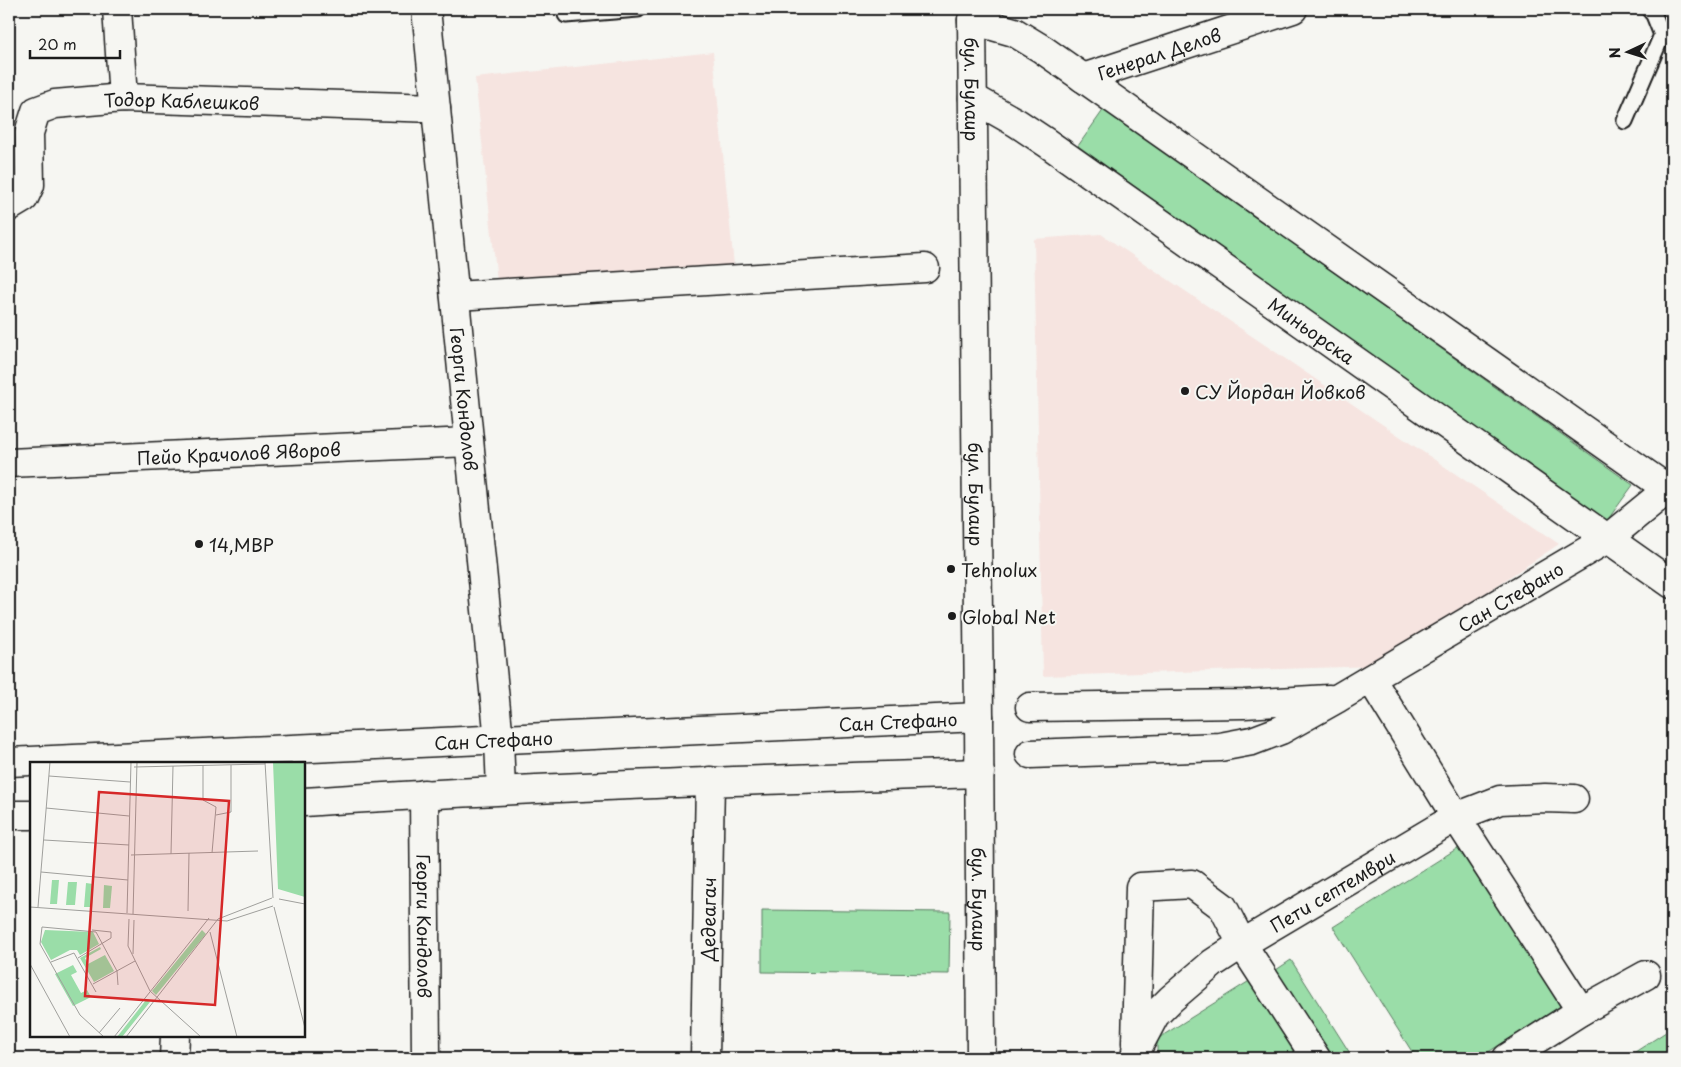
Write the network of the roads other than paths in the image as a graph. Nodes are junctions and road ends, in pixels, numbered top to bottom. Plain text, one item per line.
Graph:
1 (116, 9) edge
2 (426, 9) edge
3 (638, 9) edge
4 (1293, 9) edge
5 (1649, 9) edge
6 (971, 12) edge
7 (566, 15) dead end
8 (1083, 78) junction
9 (123, 98) junction
10 (973, 98) junction
11 (436, 108) junction
12 (1625, 121) dead end
13 (9, 207) edge
14 (925, 268) dead end
15 (455, 296) junction
16 (469, 442) junction
17 (9, 463) edge
18 (1671, 488) edge
19 (1607, 539) junction
20 (1672, 584) edge
21 (1371, 679) junction
22 (1338, 698) junction
23 (1030, 708) dead end
24 (979, 717) junction
25 (499, 740) junction
26 (1030, 754) dead end
27 (9, 762) edge
28 (980, 773) junction
29 (710, 781) junction
30 (501, 790) junction
31 (424, 794) junction
32 (1574, 799) dead end
33 (305, 802) edge
34 (9, 815) edge
35 (30, 815) edge
36 (1456, 817) junction
37 (1242, 944) junction
38 (1646, 975) dead end
39 (1581, 1011) junction
40 (175, 1037) edge
41 (1136, 1055) edge
42 (174, 1058) edge
43 (426, 1058) edge
44 (704, 1058) edge
45 (981, 1058) edge
46 (1316, 1058) edge
47 (1507, 1058) edge

1 - 9 street
2 - 11 street, Георги Кондолов
3 - 7 lane
4 - 8 street, Генерал Делов
5 - 12 lane
6 - 8 street
6 - 10 street, бул. Булаир
8 - 18 street
9 - 11 street, Тодор Каблешков
9 - 13 street, Тодор Каблешков
10 - 19 street, Миньорска
10 - 24 street, бул. Булаир
11 - 15 street, Георги Кондолов
14 - 15 street
15 - 16 street, Георги Кондолов
16 - 17 street, Пейо Крачолов Яворов
16 - 25 street, Георги Кондолов
18 - 19 street, Сан Стефано
19 - 20 street, Миньорска
19 - 21 street, Сан Стефано
21 - 22 street, Сан Стефано
21 - 36 street
22 - 23 street, Сан Стефано
22 - 26 street, Сан Стефано
24 - 25 street, Сан Стефано
24 - 28 street, бул. Булаир
25 - 27 street, Сан Стефано
25 - 30 street, Георги Кондолов
28 - 29 street
28 - 45 street, бул. Булаир
29 - 30 street
29 - 44 street, Дедеагач
30 - 31 street
31 - 33 street
31 - 43 street, Георги Кондолов
32 - 36 street, Пети септември
34 - 35 street
36 - 37 street, Пети септември
36 - 39 street
37 - 41 street, Пети септември
37 - 41 street
37 - 46 street
38 - 39 street
39 - 47 street
40 - 42 street

